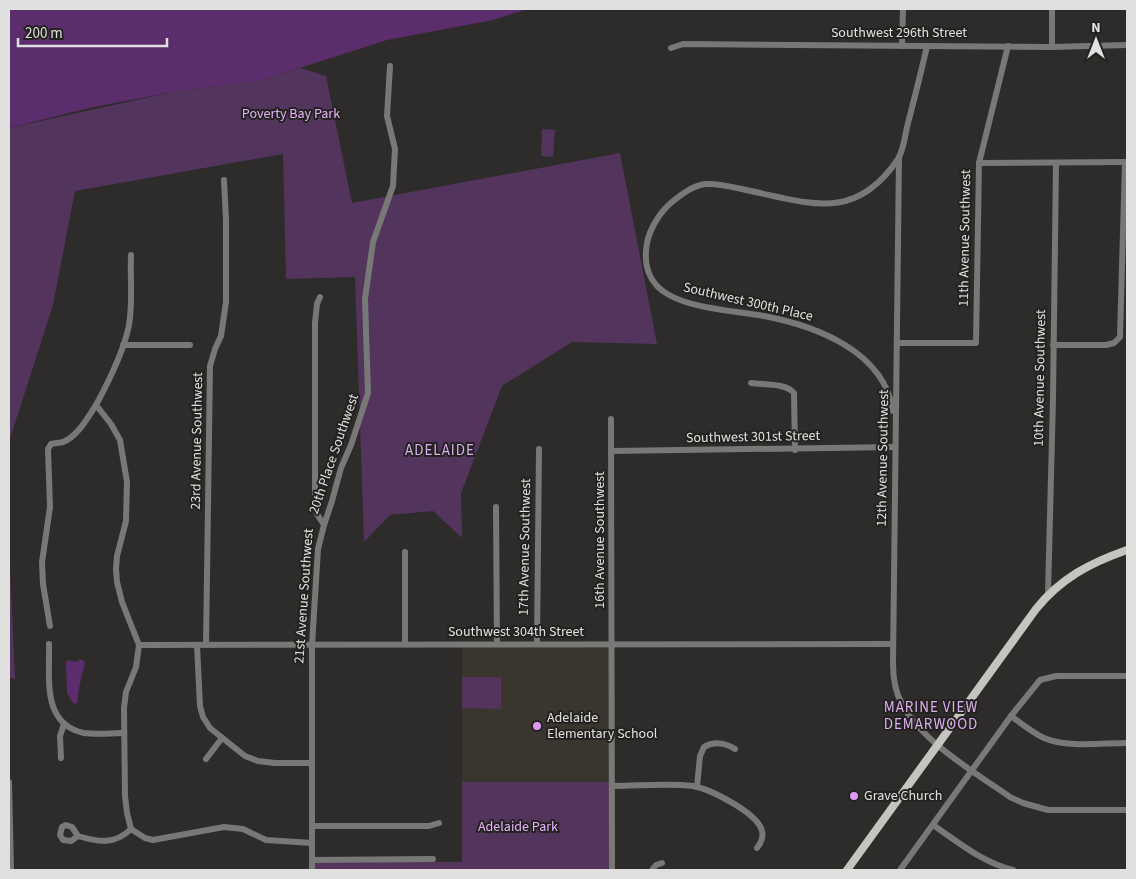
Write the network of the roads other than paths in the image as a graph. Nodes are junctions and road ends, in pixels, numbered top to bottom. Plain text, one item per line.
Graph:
1 (903, 9) edge
2 (1052, 9) edge
3 (902, 46) junction
4 (927, 46) junction
5 (1008, 46) junction
6 (1127, 46) edge
7 (1052, 47) junction
8 (671, 48) dead end
9 (390, 66) dead end
10 (900, 157) junction
11 (1126, 162) edge
12 (978, 163) junction
13 (1056, 163) junction
14 (224, 180) dead end
15 (130, 255) dead end
16 (320, 297) dead end
17 (897, 343) junction
18 (123, 345) junction
19 (190, 345) dead end
20 (1053, 345) junction
21 (751, 383) dead end
22 (96, 405) junction
23 (611, 419) dead end
24 (895, 427) junction
25 (895, 447) junction
26 (539, 449) dead end
27 (795, 450) junction
28 (612, 451) junction
29 (496, 507) dead end
30 (324, 525) junction
31 (1127, 550) edge
32 (405, 552) dead end
33 (1048, 594) junction
34 (50, 626) dead end
35 (50, 644) dead end
36 (312, 644) junction
37 (406, 644) junction
38 (497, 644) junction
39 (537, 644) junction
40 (612, 644) junction
41 (893, 644) junction
42 (139, 645) junction
43 (197, 645) junction
44 (206, 645) junction
45 (1127, 676) edge
46 (1011, 716) junction
47 (64, 724) junction
48 (124, 733) junction
49 (222, 738) junction
50 (1127, 743) edge
51 (937, 745) junction
52 (735, 749) dead end
53 (61, 758) dead end
54 (206, 759) dead end
55 (312, 763) junction
56 (973, 771) junction
57 (9, 782) edge
58 (612, 786) junction
59 (697, 787) junction
60 (1127, 810) edge
61 (439, 823) dead end
62 (933, 825) junction
63 (312, 826) junction
64 (131, 829) junction
65 (78, 836) dead end
66 (312, 843) junction
67 (757, 848) dead end
68 (433, 859) dead end
69 (312, 860) junction
70 (662, 863) dead end
71 (11, 870) edge
72 (312, 870) edge
73 (612, 870) edge
74 (652, 870) edge
75 (847, 870) edge
76 (900, 870) edge
77 (1014, 870) edge

1 - 3 street
2 - 7 street
3 - 4 street, Southwest 296th Street
3 - 8 street, Southwest 296th Street
4 - 5 street, Southwest 296th Street
4 - 10 street
5 - 7 street, Southwest 296th Street
5 - 12 street, 11th Avenue Southwest
6 - 7 street, Southwest 296th Street
9 - 30 street, 20th Place Southwest
10 - 17 street, 12th Avenue Southwest
10 - 24 street, Southwest 300th Place
11 - 13 street
11 - 20 street
12 - 13 street
12 - 17 street, 11th Avenue Southwest
13 - 20 street, 10th Avenue Southwest
14 - 44 street, 23rd Avenue Southwest
15 - 18 street
16 - 30 street, 21st Avenue Southwest
17 - 24 street, 12th Avenue Southwest
18 - 19 street
18 - 22 street
20 - 33 street, 10th Avenue Southwest
21 - 27 street
22 - 34 street
22 - 42 street
23 - 28 street, 16th Avenue Southwest
24 - 25 street, 12th Avenue Southwest
25 - 27 street, Southwest 301st Street
25 - 41 street, 12th Avenue Southwest
26 - 39 street, 17th Avenue Southwest
27 - 28 street, Southwest 301st Street
28 - 40 street, 16th Avenue Southwest
29 - 38 street
30 - 36 street, 21st Avenue Southwest
31 - 33 main road
32 - 37 street
33 - 51 main road
35 - 47 street
36 - 37 street, Southwest 304th Street
36 - 44 street, Southwest 304th Street
36 - 55 street, 21st Avenue Southwest
37 - 38 street, Southwest 304th Street
38 - 39 street, Southwest 304th Street
39 - 40 street, Southwest 304th Street
40 - 41 street, Southwest 304th Street
40 - 58 street, 16th Avenue Southwest
41 - 51 street, 12th Avenue Southwest
42 - 43 street, Southwest 304th Street
42 - 48 street
43 - 44 street, Southwest 304th Street
43 - 49 street
45 - 46 street
46 - 50 street
46 - 56 street
47 - 48 street
47 - 53 street
48 - 64 street
49 - 54 street
49 - 55 street
51 - 56 street, 12th Avenue Southwest
51 - 75 main road
52 - 59 street
55 - 63 street, 21st Avenue Southwest
56 - 60 street, 12th Avenue Southwest
56 - 62 street
57 - 71 street
58 - 59 street
58 - 73 street, 16th Avenue Southwest
59 - 67 street
61 - 63 street
62 - 76 street
62 - 77 street
63 - 66 street, 21st Avenue Southwest
64 - 65 street
64 - 66 street
66 - 69 street, 21st Avenue Southwest
68 - 69 street
69 - 72 street, 21st Avenue Southwest
70 - 74 street

